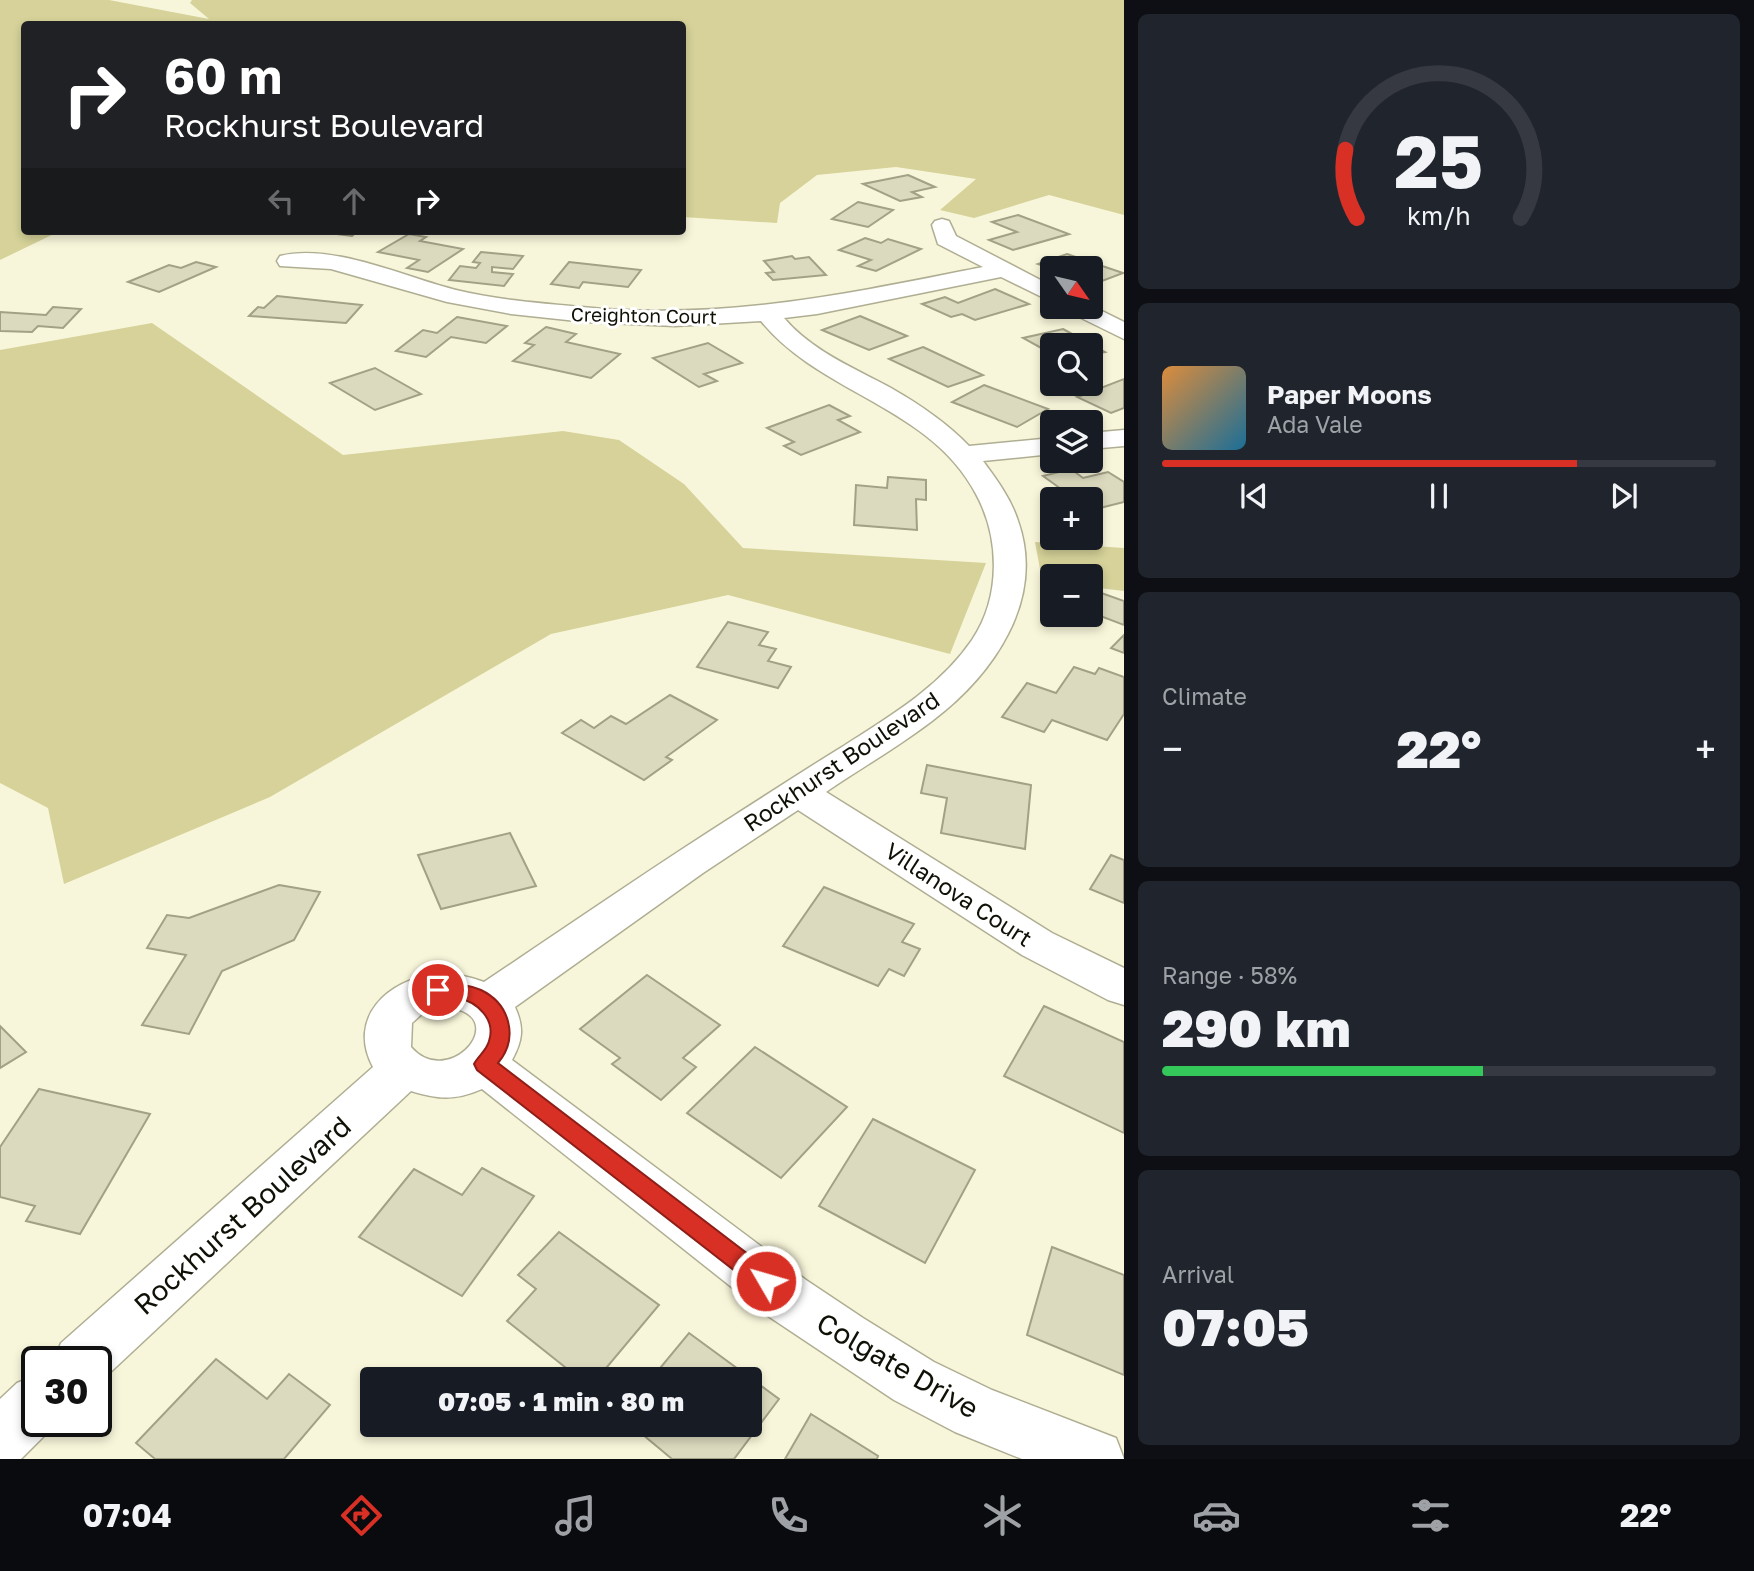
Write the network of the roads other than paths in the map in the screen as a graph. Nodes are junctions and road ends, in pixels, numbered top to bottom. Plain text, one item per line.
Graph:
1 (942, 225) dead end
2 (288, 261) dead end
3 (1002, 270) junction
4 (1040, 289) edge
5 (767, 313) junction
6 (1099, 319) edge
7 (1124, 332) edge
8 (1124, 438) edge
9 (1103, 440) edge
10 (1040, 447) edge
11 (964, 455) junction
12 (799, 792) junction
13 (1124, 988) edge
14 (487, 1003) junction
15 (484, 1064) junction
16 (403, 1069) junction
17 (99, 1346) edge
18 (21, 1418) edge
19 (0, 1438) edge
20 (1095, 1459) edge

1 - 3 street
2 - 5 street, Creighton Court
3 - 4 street
3 - 5 street, Creighton Court
5 - 11 street, Rockhurst Boulevard
6 - 7 street
8 - 9 street
10 - 11 street
11 - 12 street, Rockhurst Boulevard
12 - 13 street, Villanova Court
12 - 14 street, Rockhurst Boulevard
14 - 15 street
14 - 16 street
15 - 16 street
15 - 20 street, Colgate Drive
16 - 17 street, Rockhurst Boulevard
18 - 19 street

